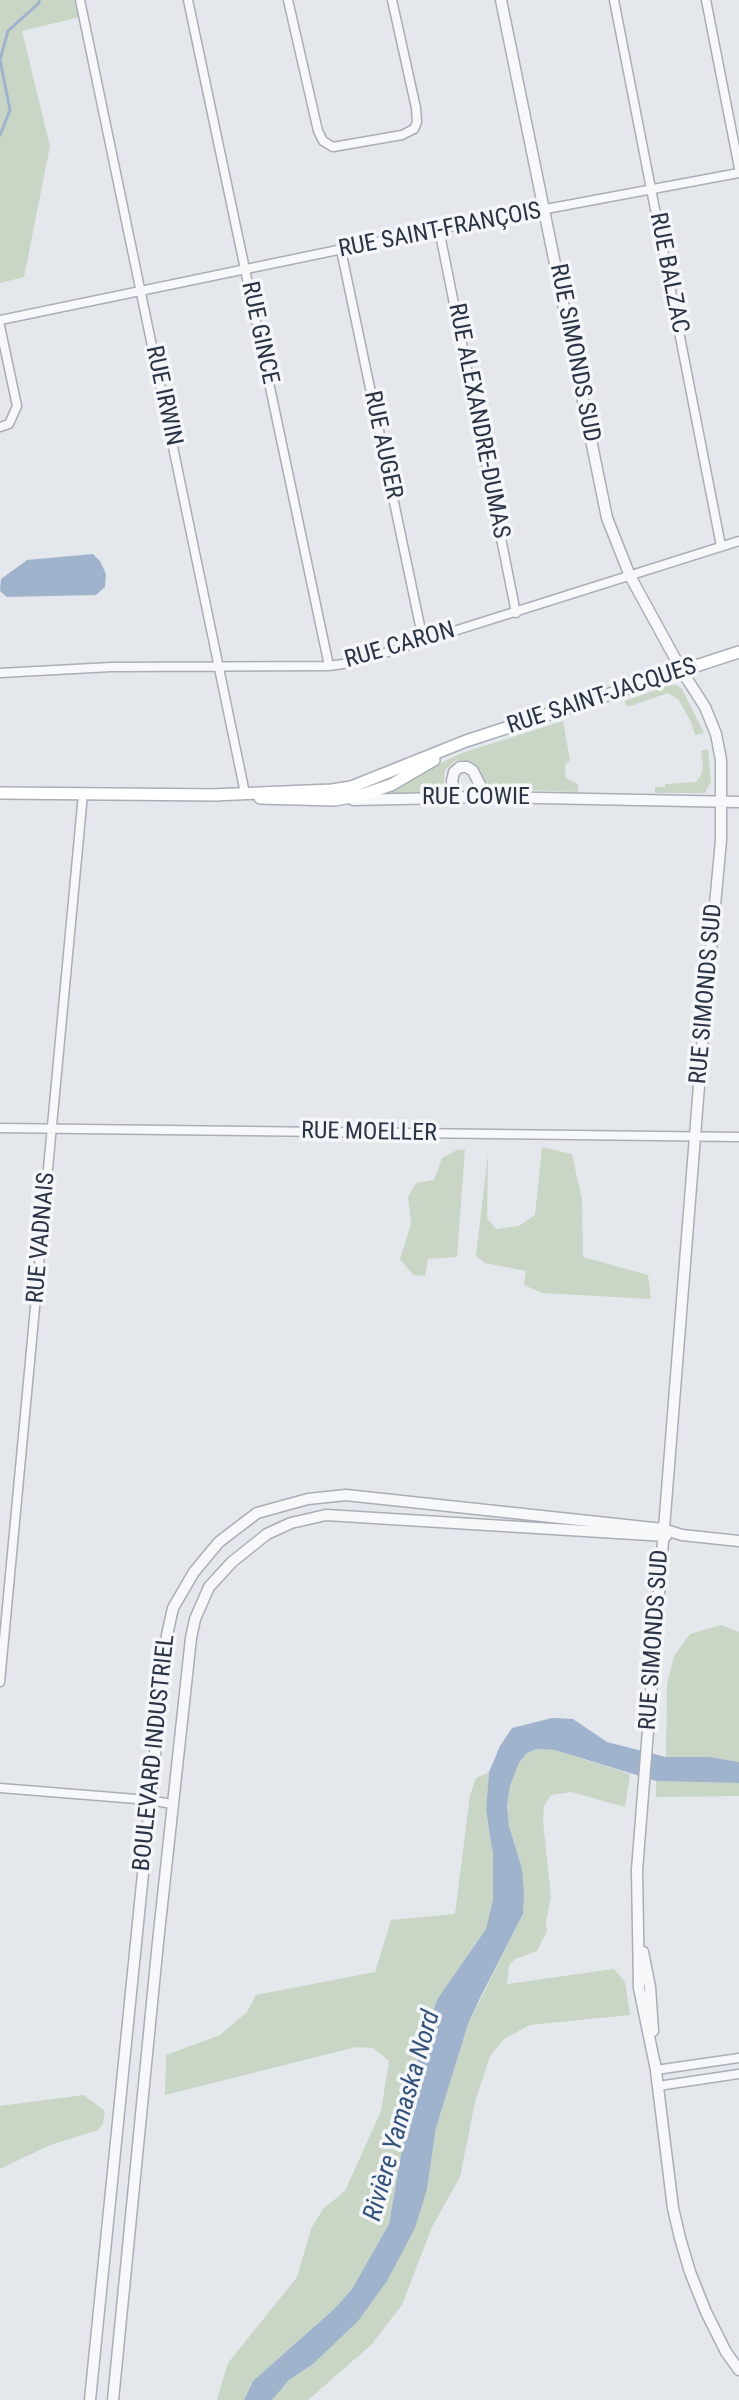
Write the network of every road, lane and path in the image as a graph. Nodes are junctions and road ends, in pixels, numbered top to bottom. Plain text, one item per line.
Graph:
1 (80, 0) edge
2 (188, 0) edge
3 (288, 0) edge
4 (392, 0) edge
5 (501, 0) edge
6 (614, 0) edge
7 (706, 0) edge
8 (739, 170) edge
9 (652, 190) junction
10 (546, 210) junction
11 (439, 229) junction
12 (341, 250) junction
13 (245, 269) junction
14 (142, 292) junction
15 (0, 323) edge
16 (0, 427) edge
17 (739, 541) edge
18 (721, 546) junction
19 (630, 576) junction
20 (516, 613) junction
21 (423, 640) junction
22 (739, 652) edge
23 (329, 666) junction
24 (220, 668) junction
25 (682, 671) junction
26 (0, 673) edge
27 (466, 741) junction
28 (0, 793) edge
29 (245, 793) junction
30 (83, 794) junction
31 (212, 795) junction
32 (460, 797) junction
33 (490, 797) junction
34 (335, 800) junction
35 (722, 802) junction
36 (739, 802) edge
37 (0, 1128) edge
38 (52, 1129) junction
39 (695, 1137) junction
40 (739, 1137) edge
41 (663, 1533) junction
42 (739, 1541) edge
43 (0, 1682) edge
44 (0, 1788) edge
45 (149, 1800) junction
46 (172, 1804) junction
47 (739, 2058) edge
48 (656, 2070) junction
49 (739, 2074) edge
50 (658, 2086) junction
51 (739, 2370) edge
52 (90, 2400) edge
53 (113, 2400) edge

1 - 14 street, RUE IRWIN
2 - 13 street, RUE GINCE
3 - 4 street
5 - 10 street, RUE SIMONDS SUD
6 - 9 street, RUE BALZAC
7 - 8 street
8 - 9 street, RUE SAINT-FRANÇOIS
9 - 10 street, RUE SAINT-FRANÇOIS
9 - 18 street, RUE BALZAC
10 - 11 street, RUE SAINT-FRANÇOIS
10 - 19 street, RUE SIMONDS SUD
11 - 12 street, RUE SAINT-FRANÇOIS
11 - 20 street, RUE ALEXANDRE-DUMAS
12 - 13 street, RUE SAINT-FRANÇOIS
12 - 21 street, RUE AUGER
13 - 14 street, RUE SAINT-FRANÇOIS
13 - 23 street, RUE GINCE
14 - 15 street, RUE SAINT-FRANÇOIS
14 - 24 street, RUE IRWIN
15 - 16 street
17 - 18 street, RUE CARON
18 - 19 street, RUE CARON
19 - 20 street, RUE CARON
19 - 25 street, RUE SIMONDS SUD
20 - 21 street, RUE CARON
21 - 23 street, RUE CARON
22 - 25 main road, RUE SAINT-JACQUES
23 - 24 street, RUE CARON
24 - 26 street, RUE CARON
24 - 29 street, RUE IRWIN
25 - 27 main road, RUE SAINT-JACQUES
25 - 35 street, RUE SIMONDS SUD
27 - 29 main road, RUE SAINT-JACQUES
27 - 34 main road, RUE SAINT-JACQUES
28 - 30 main road, RUE COWIE
29 - 31 main road, RUE COWIE
30 - 31 main road, RUE COWIE
30 - 38 street, RUE VADNAIS
31 - 34 main road, RUE COWIE
32 - 33 street, RUE COWIE
32 - 33 street
32 - 34 street, RUE COWIE
33 - 35 street, RUE COWIE
35 - 36 street, RUE COWIE
35 - 39 street, RUE SIMONDS SUD
37 - 38 street, RUE MOELLER
38 - 39 street, RUE MOELLER
38 - 43 street, RUE VADNAIS
39 - 40 street, RUE MOELLER
39 - 41 street, RUE SIMONDS SUD
41 - 42 street, BOULEVARD INDUSTRIEL
41 - 45 street, BOULEVARD INDUSTRIEL
41 - 46 street, BOULEVARD INDUSTRIEL
41 - 48 street, RUE SIMONDS SUD
44 - 45 street
45 - 46 street
45 - 52 street, BOULEVARD INDUSTRIEL
46 - 53 street, BOULEVARD INDUSTRIEL
47 - 48 street
48 - 50 street, RUE SIMONDS SUD
49 - 50 street
50 - 51 street, RUE SIMONDS SUD

